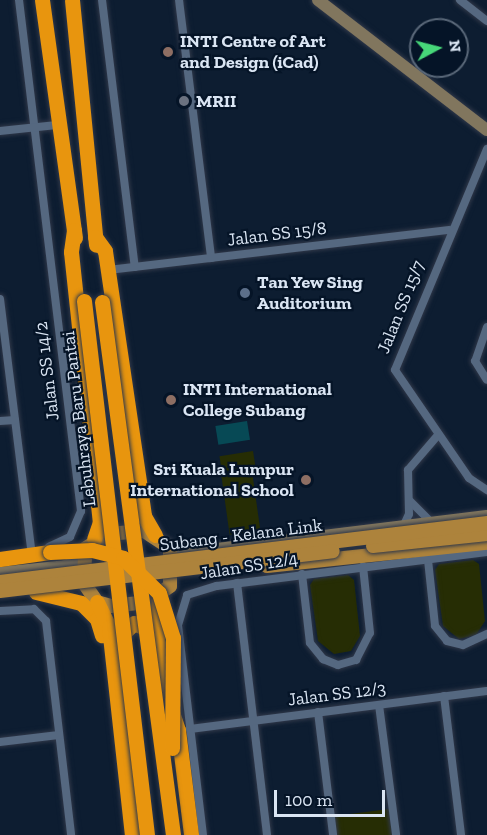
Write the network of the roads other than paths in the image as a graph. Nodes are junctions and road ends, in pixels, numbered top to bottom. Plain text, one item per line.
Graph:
1 (19, 0) edge
2 (32, 0) edge
3 (42, 0) edge
4 (72, 0) edge
5 (80, 0) edge
6 (102, 0) edge
7 (179, 0) edge
8 (318, 0) edge
9 (460, 0) edge
10 (487, 21) edge
11 (76, 32) junction
12 (48, 47) junction
13 (57, 125) junction
14 (34, 127) junction
15 (487, 130) edge
16 (0, 131) edge
17 (487, 149) edge
18 (74, 230) junction
19 (450, 230) junction
20 (95, 237) junction
21 (211, 258) junction
22 (135, 267) junction
23 (108, 270) junction
24 (0, 299) edge
25 (487, 327) edge
26 (487, 380) edge
27 (15, 420) junction
28 (0, 422) edge
29 (438, 435) junction
30 (90, 436) junction
31 (72, 439) junction
32 (487, 490) edge
33 (410, 501) junction
34 (143, 506) junction
35 (99, 513) junction
36 (487, 516) edge
37 (431, 522) junction
38 (487, 524) edge
39 (404, 525) junction
40 (487, 534) edge
41 (155, 535) junction
42 (94, 539) junction
43 (170, 548) junction
44 (31, 549) junction
45 (487, 549) edge
46 (0, 552) edge
47 (0, 559) edge
48 (82, 559) junction
49 (428, 560) junction
50 (267, 566) joint
51 (363, 566) junction
52 (0, 573) edge
53 (302, 574) junction
54 (0, 582) edge
55 (171, 582) junction
56 (237, 583) junction
57 (0, 591) edge
58 (36, 592) junction
59 (92, 596) junction
60 (0, 597) edge
61 (160, 597) junction
62 (0, 611) edge
63 (487, 634) edge
64 (157, 635) junction
65 (112, 653) junction
66 (114, 675) junction
67 (487, 691) edge
68 (444, 696) junction
69 (380, 705) junction
70 (318, 712) junction
71 (253, 721) junction
72 (190, 729) junction
73 (59, 735) junction
74 (0, 742) edge
75 (71, 835) edge
76 (132, 835) edge
77 (147, 835) edge
78 (173, 835) edge
79 (181, 835) edge
80 (191, 835) edge
81 (202, 835) edge
82 (267, 835) edge
83 (333, 835) edge
84 (396, 835) edge
85 (461, 835) edge

1 - 14 street, Jalan SS 14/2
2 - 12 highway
3 - 12 highway, Lebuhraya Baru Pantai
4 - 11 highway, Lebuhraya Baru Pantai
5 - 11 highway
6 - 22 street
7 - 21 street
8 - 15 main road
9 - 10 street
11 - 20 highway, Lebuhraya Baru Pantai
12 - 13 highway, Lebuhraya Baru Pantai
13 - 14 street
13 - 18 highway, Lebuhraya Baru Pantai
14 - 16 street
14 - 31 street, Jalan SS 14/2
17 - 19 street, Jalan SS 15/7
18 - 30 highway
18 - 77 highway, Lebuhraya Baru Pantai, bridge
19 - 21 street, Jalan SS 15/8
19 - 29 street, Jalan SS 15/7
20 - 23 highway
20 - 78 highway, Lebuhraya Baru Pantai, bridge
21 - 22 street, Jalan SS 15/8
22 - 23 street, Jalan SS 15/8
23 - 34 highway
24 - 27 street
25 - 26 street
27 - 28 street
27 - 44 street
29 - 32 street, Jalan SS 15/7
29 - 33 street
30 - 31 street
30 - 35 highway
31 - 44 street, Jalan SS 14/2
33 - 37 street
33 - 39 street
34 - 35 highway
34 - 41 highway
35 - 42 highway
36 - 37 main road
37 - 39 main road
38 - 54 main road, Subang - Kelana Link, bridge
39 - 43 main road
40 - 57 main road, Subang - Kelana Link, bridge
41 - 42 main road
41 - 43 main road
42 - 48 main road
43 - 55 main road
44 - 46 street, Jalan SS 14/2
45 - 49 street, Jalan SS 12/4
45 - 50 main road
47 - 79 highway, bridge
48 - 52 main road
48 - 59 main road
49 - 51 street, Jalan SS 12/4
49 - 63 street
50 - 55 main road
51 - 53 street, Jalan SS 12/4
51 - 53 street
53 - 56 street, Jalan SS 12/4
55 - 61 main road
56 - 71 street
56 - 72 street, Jalan SS 12/4
58 - 59 main road
58 - 60 main road
58 - 66 highway
59 - 61 main road
59 - 65 highway
61 - 64 highway
62 - 73 street
64 - 65 highway
64 - 80 highway
65 - 66 highway
66 - 76 highway
67 - 68 street, Jalan SS 12/3
68 - 69 street, Jalan SS 12/3
68 - 85 street
69 - 70 street, Jalan SS 12/3
69 - 84 street
70 - 71 street, Jalan SS 12/3
70 - 83 street
71 - 72 street, Jalan SS 12/3
71 - 82 street
72 - 81 street, Jalan SS 12/4
73 - 74 street
73 - 75 street

